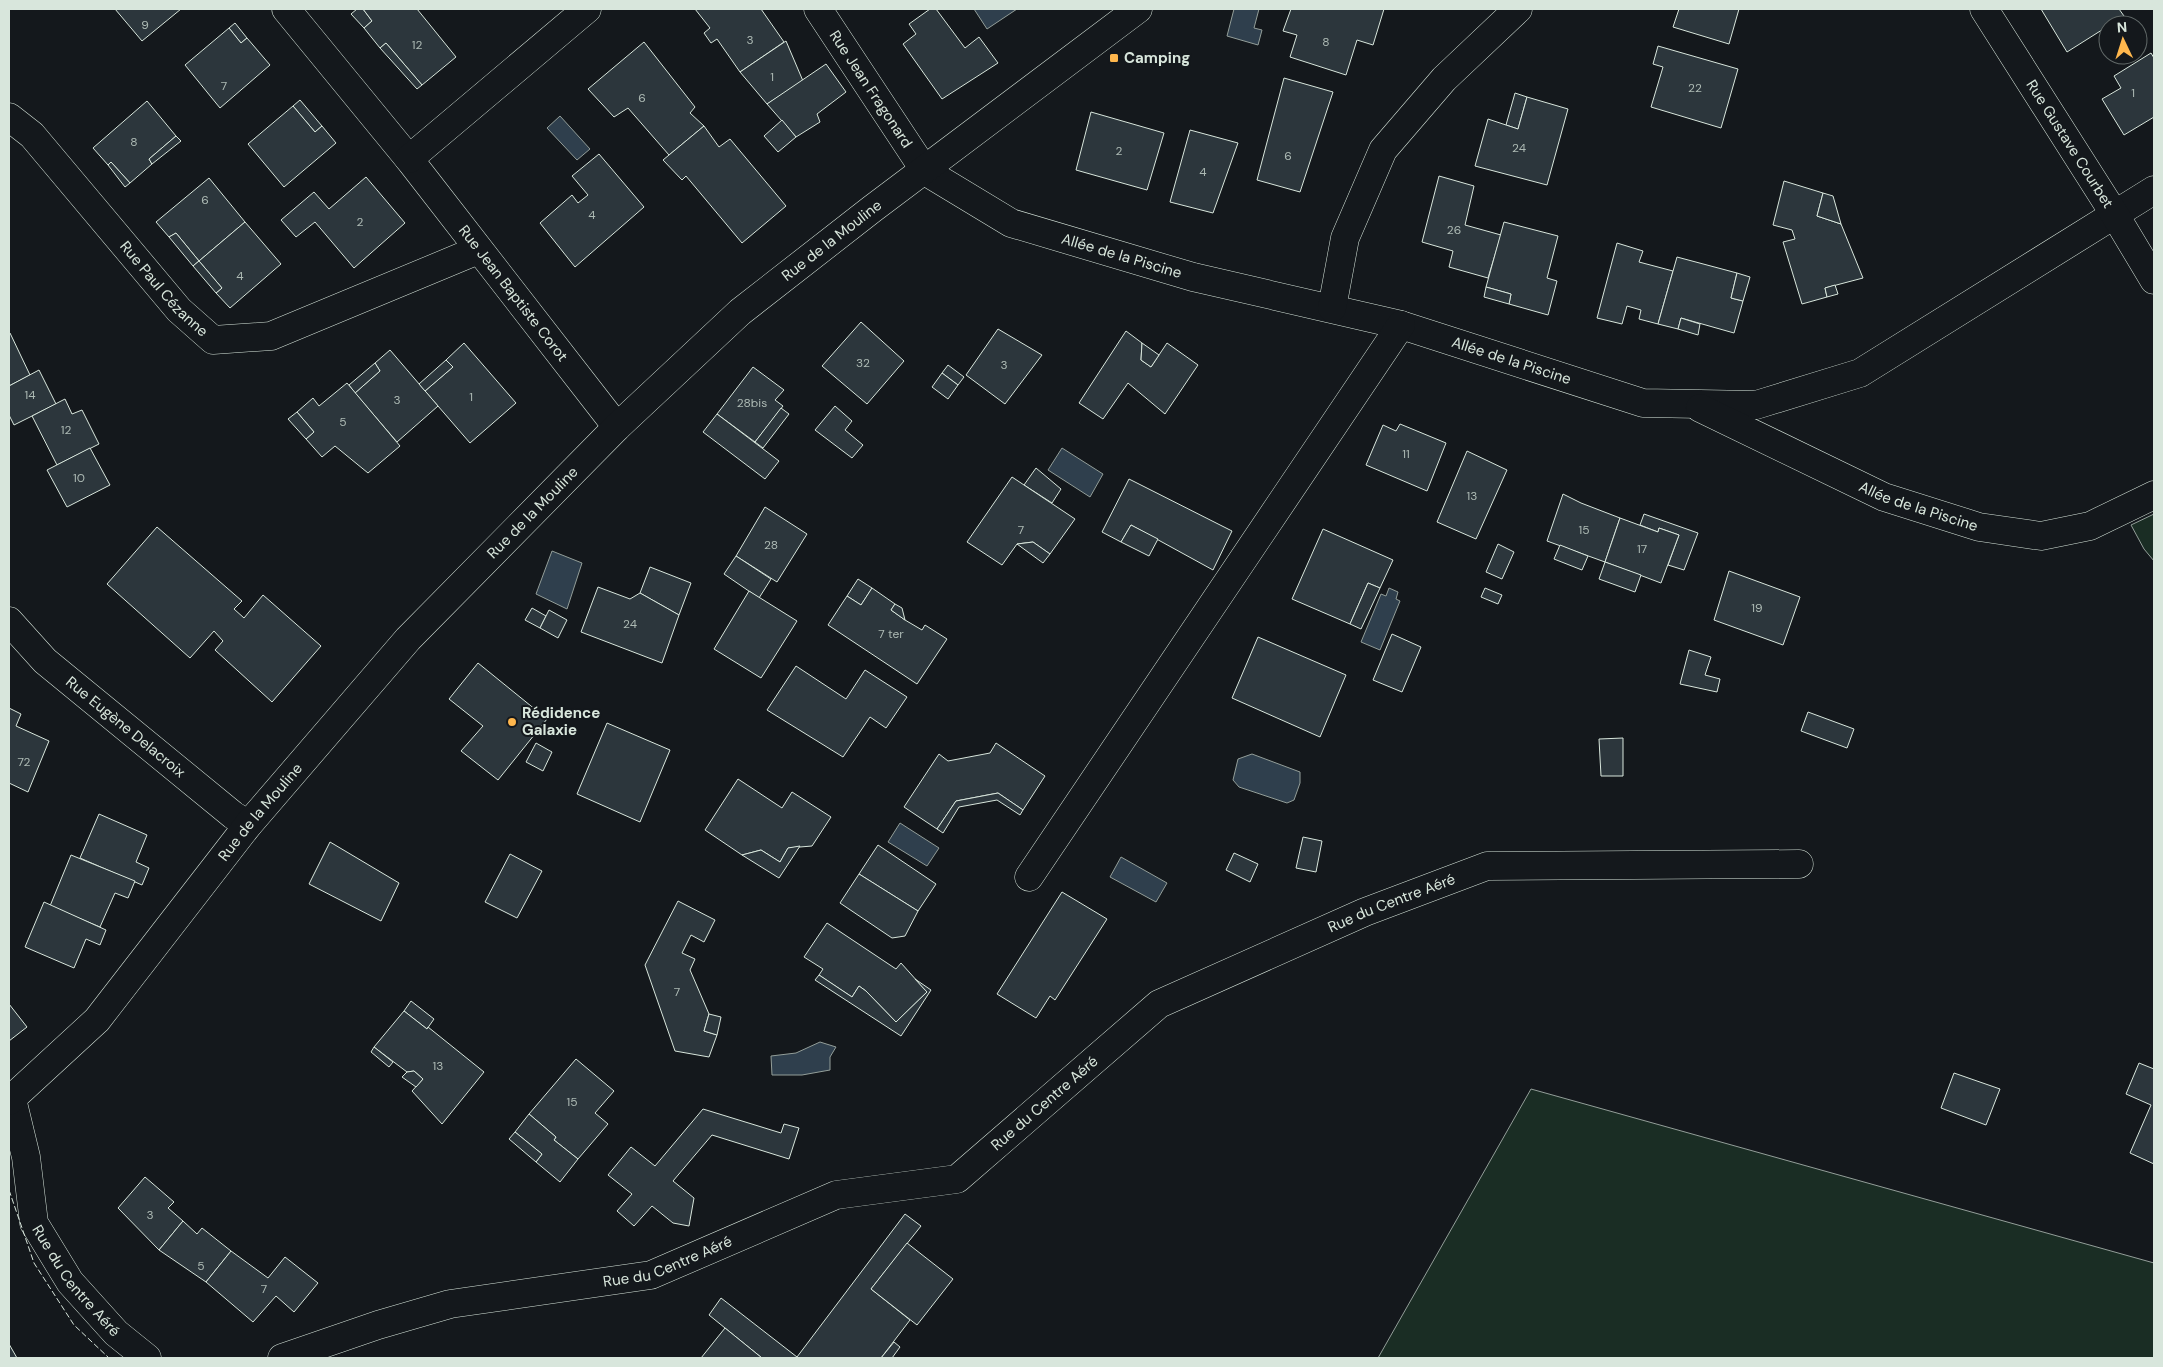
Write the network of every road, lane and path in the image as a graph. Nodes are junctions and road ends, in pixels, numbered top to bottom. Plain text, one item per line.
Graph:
1 (286, 9) edge
2 (587, 9) edge
3 (818, 9) edge
4 (1138, 9) edge
5 (1518, 9) edge
6 (1984, 9) edge
7 (9, 117) edge
8 (409, 159) junction
9 (925, 171) junction
10 (2154, 190) edge
11 (2115, 214) junction
12 (478, 250) junction
13 (2154, 280) edge
14 (1332, 308) junction
15 (1401, 324) junction
16 (1691, 404) junction
17 (617, 427) junction
18 (2154, 495) edge
19 (9, 621) edge
20 (248, 825) junction
21 (1799, 864) dead end
22 (1029, 877) dead end
23 (10, 1100) edge
24 (147, 1358) edge
25 (282, 1358) edge

1 - 8 street, Rue Jean Baptiste Corot
2 - 8 street
3 - 9 street, Rue Jean Fragonard
4 - 9 street, Rue de la Mouline
5 - 14 street
6 - 11 street, Rue Gustave Courbet
7 - 12 street, Rue Paul Cézanne
8 - 12 street, Rue Jean Baptiste Corot
9 - 14 street, Allée de la Piscine
9 - 17 street, Rue de la Mouline
10 - 11 street, Allée de la Piscine
11 - 13 street, Rue Gustave Courbet
11 - 16 street, Allée de la Piscine
12 - 17 street, Rue Jean Baptiste Corot
14 - 15 street, Allée de la Piscine
15 - 16 street, Allée de la Piscine
15 - 22 street
16 - 18 street, Allée de la Piscine
17 - 20 street, Rue de la Mouline
19 - 20 street, Rue Eugène Delacroix
20 - 23 street, Rue de la Mouline
21 - 25 street, Rue du Centre Aéré
23 - 24 street, Rue du Centre Aéré

